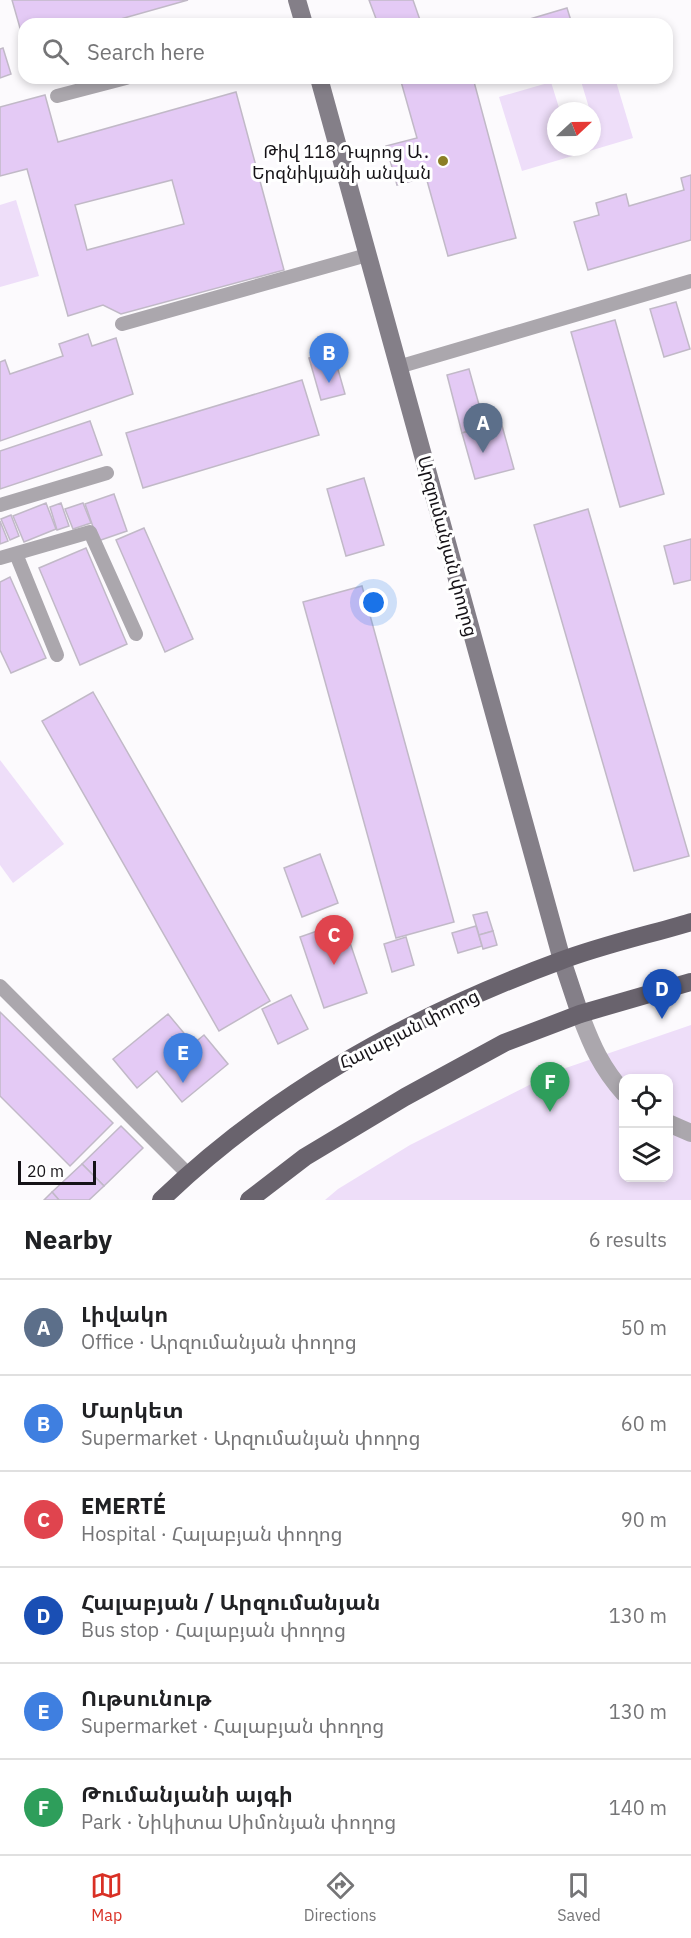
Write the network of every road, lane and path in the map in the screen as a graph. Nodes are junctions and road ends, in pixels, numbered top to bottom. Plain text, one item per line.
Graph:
1 (297, 0) edge
2 (302, 18) edge
3 (103, 84) edge
4 (321, 84) edge
5 (57, 96) dead end
6 (367, 255) junction
7 (691, 281) edge
8 (122, 324) dead end
9 (398, 367) junction
10 (106, 473) dead end
11 (0, 505) edge
12 (16, 554) junction
13 (0, 558) edge
14 (136, 634) dead end
15 (57, 655) dead end
16 (691, 922) edge
17 (562, 960) junction
18 (691, 982) edge
19 (0, 986) edge
20 (580, 1014) junction
21 (619, 1087) edge
22 (673, 1125) edge
23 (691, 1133) edge
24 (188, 1174) junction
25 (161, 1200) edge
26 (249, 1200) edge

1 - 2 main road
3 - 5 lane
4 - 6 main road, Արզումանյան փողոց
6 - 8 lane
6 - 9 main road, Արզումանյան փողոց
7 - 9 lane
9 - 17 main road, Արզումանյան փողոց
10 - 11 lane
12 - 13 lane
12 - 14 lane
12 - 15 lane
16 - 17 main road, Հալաբյան փողոց
17 - 20 main road, Արզումանյան փողոց
17 - 24 main road, Հալաբյան փողոց
18 - 20 main road
19 - 24 lane
20 - 21 street
20 - 26 main road
22 - 23 street
24 - 25 main road, Հալաբյան փողոց

